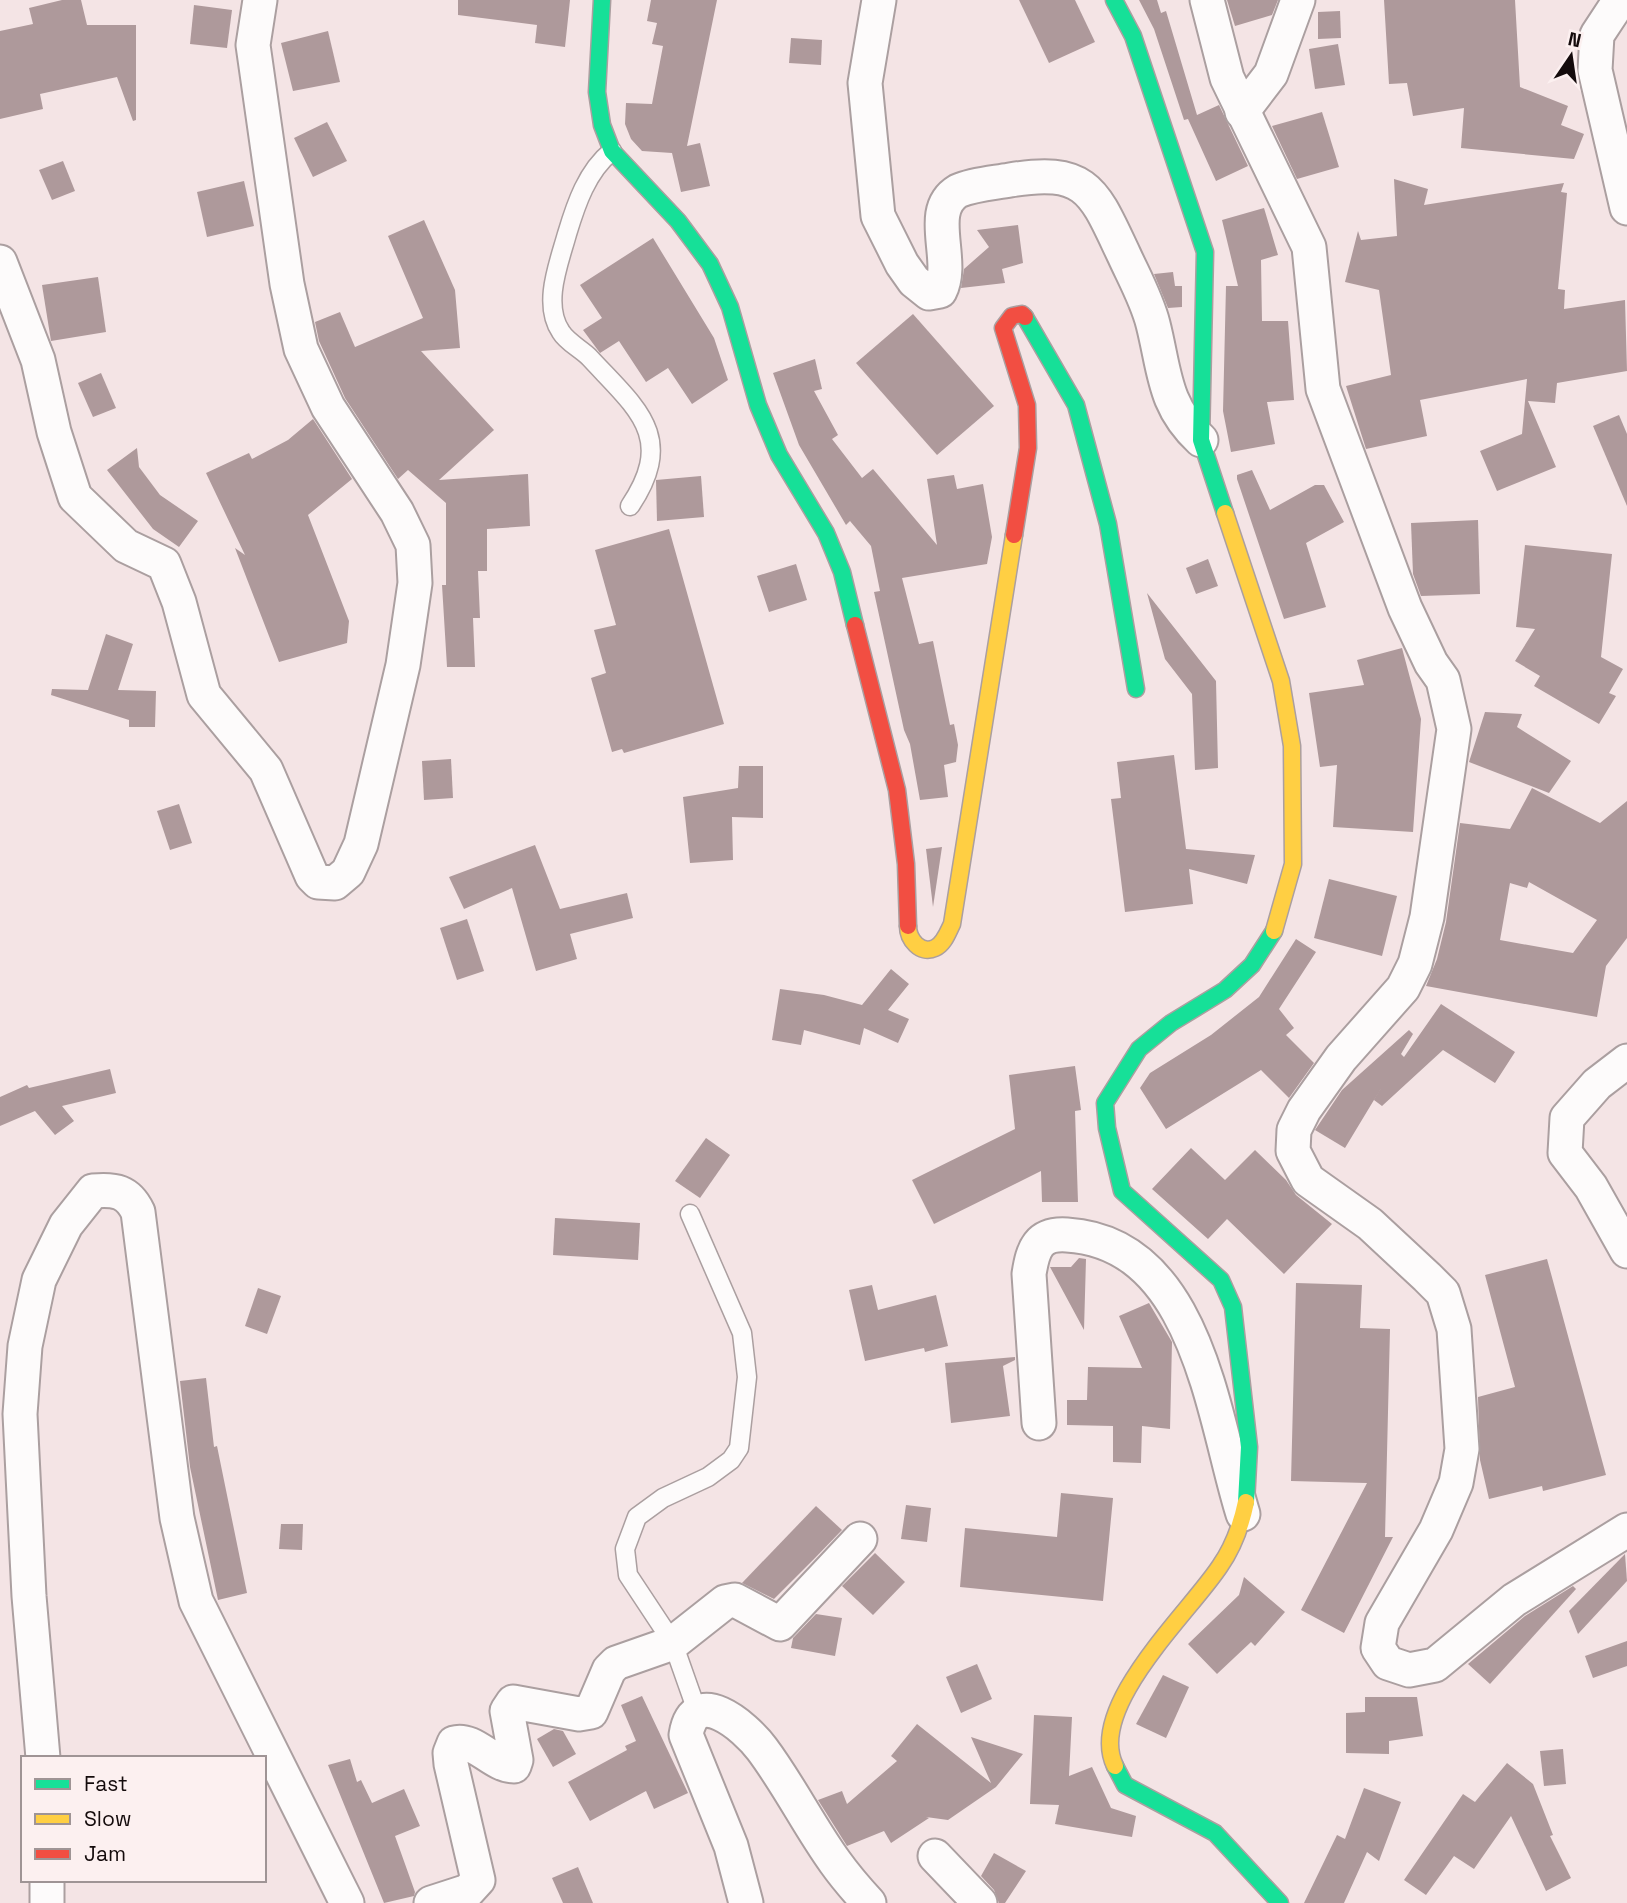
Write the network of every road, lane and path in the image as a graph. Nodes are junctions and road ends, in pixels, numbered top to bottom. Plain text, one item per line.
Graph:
1 (260, 0) edge
2 (602, 0) edge
3 (879, 0) edge
4 (1114, 0) edge
5 (1208, 0) edge
6 (1298, 0) edge
7 (1620, 0) edge
8 (1242, 112) junction
9 (612, 151) junction
10 (1627, 208) edge
11 (0, 262) edge
12 (1201, 440) junction
13 (630, 506) dead end
14 (1136, 689) dead end
15 (1627, 1060) edge
16 (690, 1214) dead end
17 (1627, 1251) edge
18 (1039, 1423) dead end
19 (1244, 1517) junction
20 (1627, 1530) edge
21 (860, 1539) dead end
22 (673, 1643) junction
23 (697, 1711) junction
24 (43, 1756) edge
25 (935, 1856) dead end
26 (47, 1882) edge
27 (47, 1903) edge
28 (347, 1903) edge
29 (431, 1903) edge
30 (746, 1903) edge
31 (869, 1903) edge
32 (979, 1903) edge
33 (1280, 1903) edge

1 - 11 street
2 - 9 street
3 - 12 street
4 - 12 street
5 - 8 street
6 - 8 street
7 - 10 street
8 - 20 street
9 - 13 lane
9 - 14 street
12 - 19 street
15 - 17 street
16 - 22 lane
18 - 19 street
19 - 33 street
21 - 22 street
22 - 23 lane
22 - 29 street
23 - 30 street
23 - 31 street
24 - 28 street
25 - 32 street
26 - 27 street

